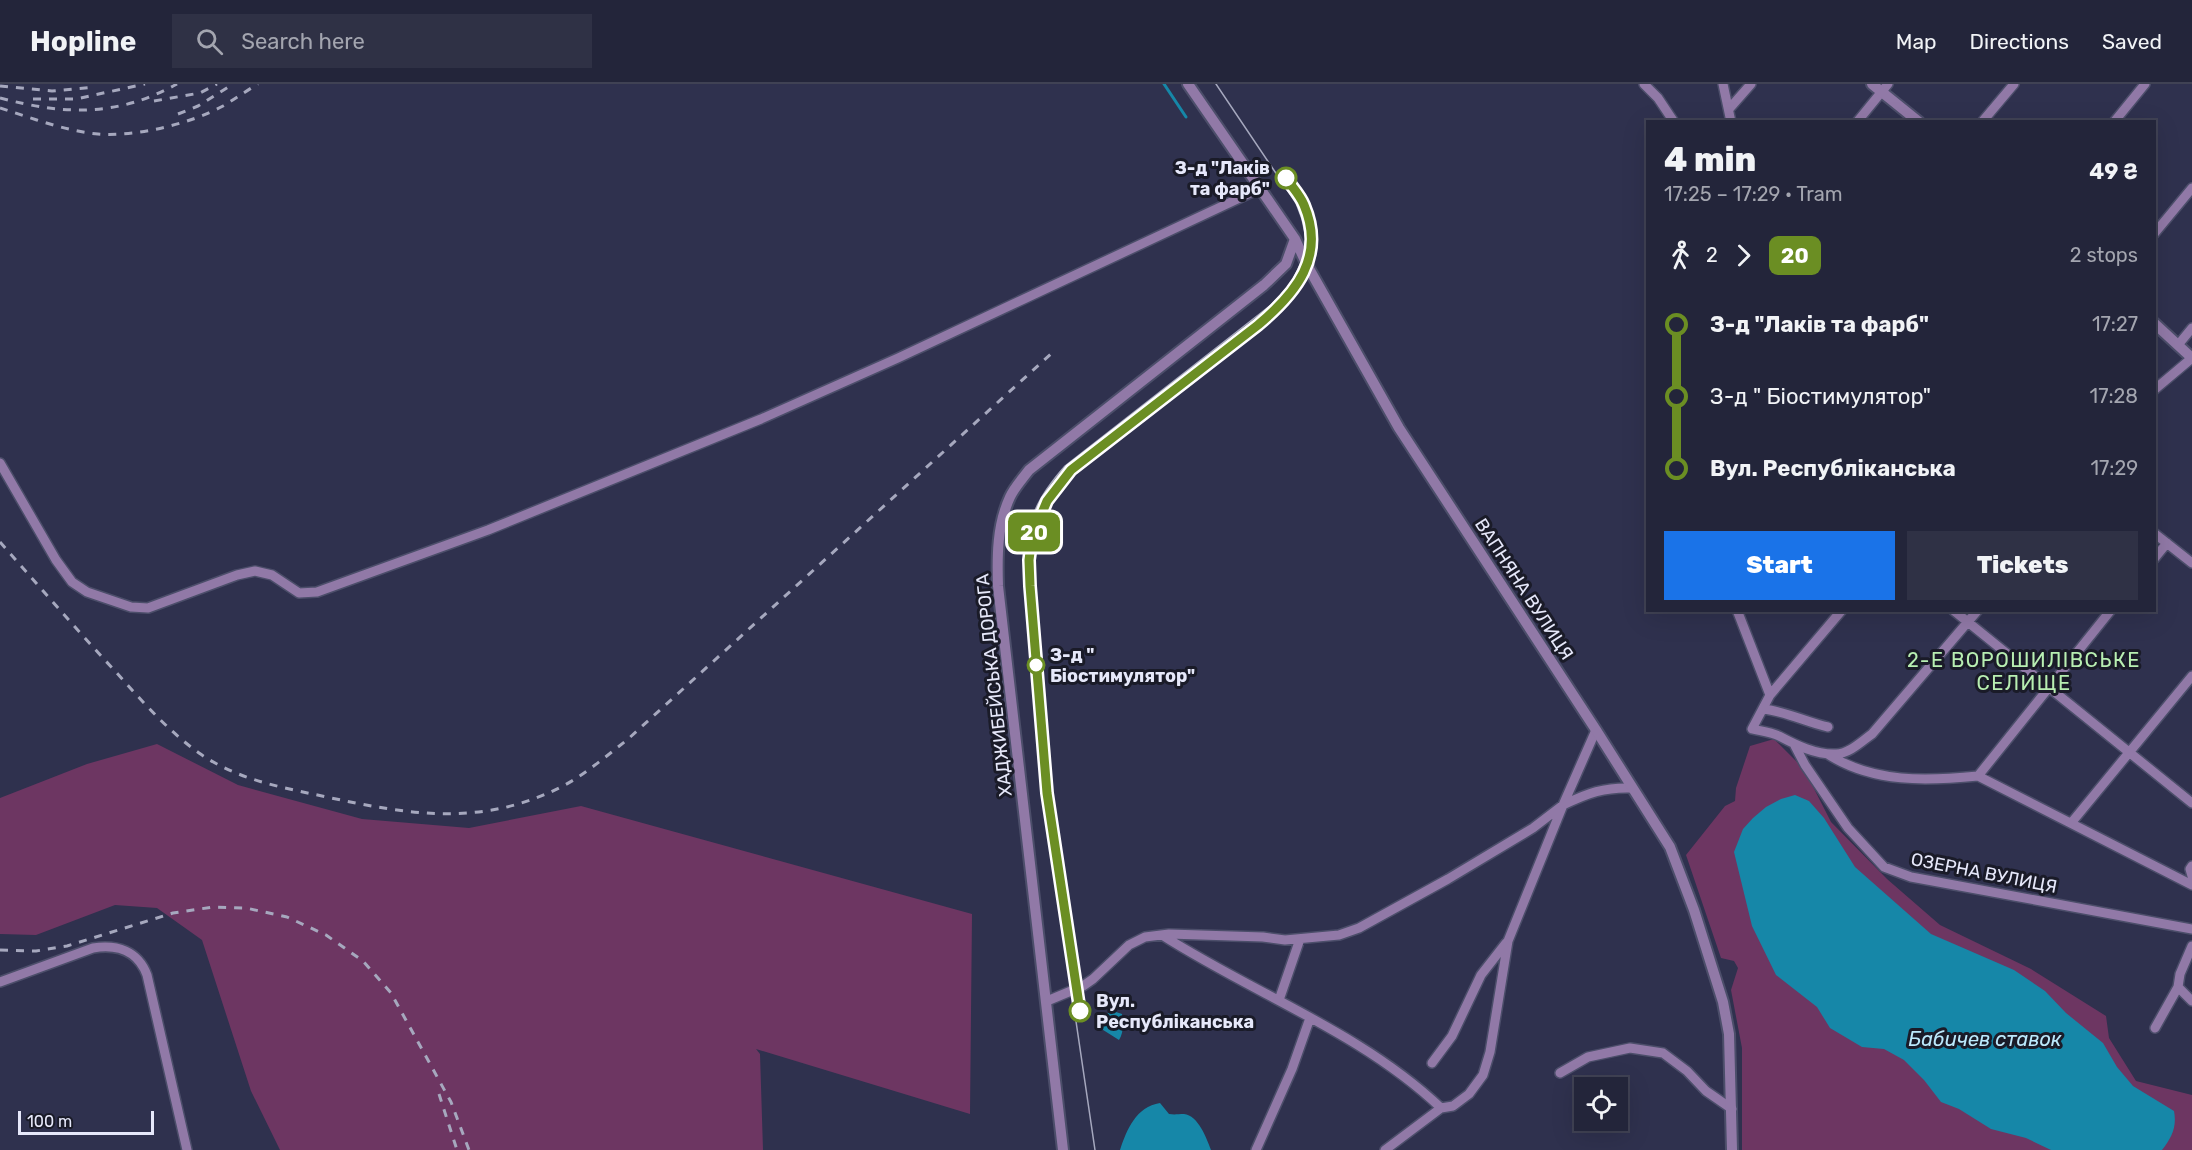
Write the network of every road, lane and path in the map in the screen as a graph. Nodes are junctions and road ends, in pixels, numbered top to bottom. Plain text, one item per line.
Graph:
1 (1188, 84) edge
2 (1644, 84) edge
3 (1723, 84) edge
4 (1751, 84) edge
5 (1872, 84) edge
6 (2014, 84) edge
7 (2145, 84) edge
8 (1885, 88) edge
9 (1729, 110) junction
10 (1673, 120) edge
11 (1731, 120) edge
12 (1859, 120) edge
13 (1917, 120) edge
14 (1984, 120) edge
15 (2116, 120) edge
16 (1261, 188) junction
17 (2192, 188) edge
18 (2156, 232) edge
19 (1295, 239) junction
20 (2156, 325) edge
21 (2192, 328) edge
22 (2178, 345) junction
23 (2192, 358) edge
24 (2156, 388) edge
25 (0, 464) edge
26 (2156, 535) edge
27 (2167, 543) junction
28 (2156, 557) edge
29 (2192, 563) edge
30 (1738, 612) edge
31 (1840, 612) edge
32 (1955, 612) edge
33 (1976, 612) edge
34 (2110, 612) edge
35 (1968, 623) junction
36 (2192, 676) edge
37 (2049, 687) junction
38 (1770, 695) junction
39 (1763, 709) junction
40 (1828, 727) dead end
41 (1596, 730) junction
42 (1795, 746) junction
43 (1824, 752) junction
44 (2129, 753) junction
45 (1978, 776) junction
46 (1632, 788) junction
47 (2192, 803) edge
48 (1563, 805) junction
49 (2072, 822) junction
50 (2192, 866) edge
51 (2192, 876) edge
52 (2192, 885) edge
53 (2192, 929) edge
54 (1162, 935) junction
55 (1300, 939) junction
56 (1508, 941) junction
57 (2192, 946) edge
58 (0, 982) edge
59 (2178, 987) junction
60 (1279, 1000) junction
61 (1047, 1001) junction
62 (2192, 1001) edge
63 (1310, 1018) junction
64 (2155, 1028) dead end
65 (1432, 1063) dead end
66 (1560, 1073) dead end
67 (1441, 1108) junction
68 (1732, 1109) junction
69 (187, 1150) edge
70 (1063, 1150) edge
71 (1256, 1150) edge
72 (1385, 1150) edge
73 (1732, 1150) edge

1 - 16 street, ВАПНЯНА ВУЛИЦЯ
2 - 10 street
3 - 9 street
4 - 9 street
5 - 8 street
6 - 14 street
7 - 15 street
8 - 12 street
8 - 13 street
9 - 11 street
16 - 19 street, ВАПНЯНА ВУЛИЦЯ
16 - 25 street
17 - 18 street
19 - 41 street, ВАПНЯНА ВУЛИЦЯ
19 - 61 street, ХАДЖИБЕЙСЬКА ДОРОГА
20 - 22 street
21 - 22 street
22 - 23 street
23 - 24 street
26 - 27 street
27 - 28 street
27 - 29 street
30 - 38 street
31 - 38 street
32 - 35 street
33 - 35 street
34 - 37 street
35 - 37 street
35 - 43 street
36 - 44 street
37 - 44 street
37 - 45 street
38 - 39 street
39 - 40 street
39 - 42 street
41 - 46 street, ВАПНЯНА ВУЛИЦЯ
41 - 48 street
42 - 43 street
42 - 53 street, ОЗЕРНА ВУЛИЦЯ
43 - 45 street
44 - 47 street
44 - 49 street
45 - 49 street
46 - 48 street
46 - 68 street, ВАПНЯНА ВУЛИЦЯ
48 - 55 street
48 - 56 street
49 - 52 street
50 - 51 street
54 - 55 street
54 - 60 street
54 - 61 street
55 - 60 street
56 - 65 street
56 - 67 street
57 - 59 street
58 - 69 street
59 - 62 street
59 - 64 street
60 - 63 street
61 - 70 street, ХАДЖИБЕЙСЬКА ДОРОГА
63 - 67 street
63 - 71 street
66 - 68 street
67 - 72 street
68 - 73 street, ВАПНЯНА ВУЛИЦЯ

